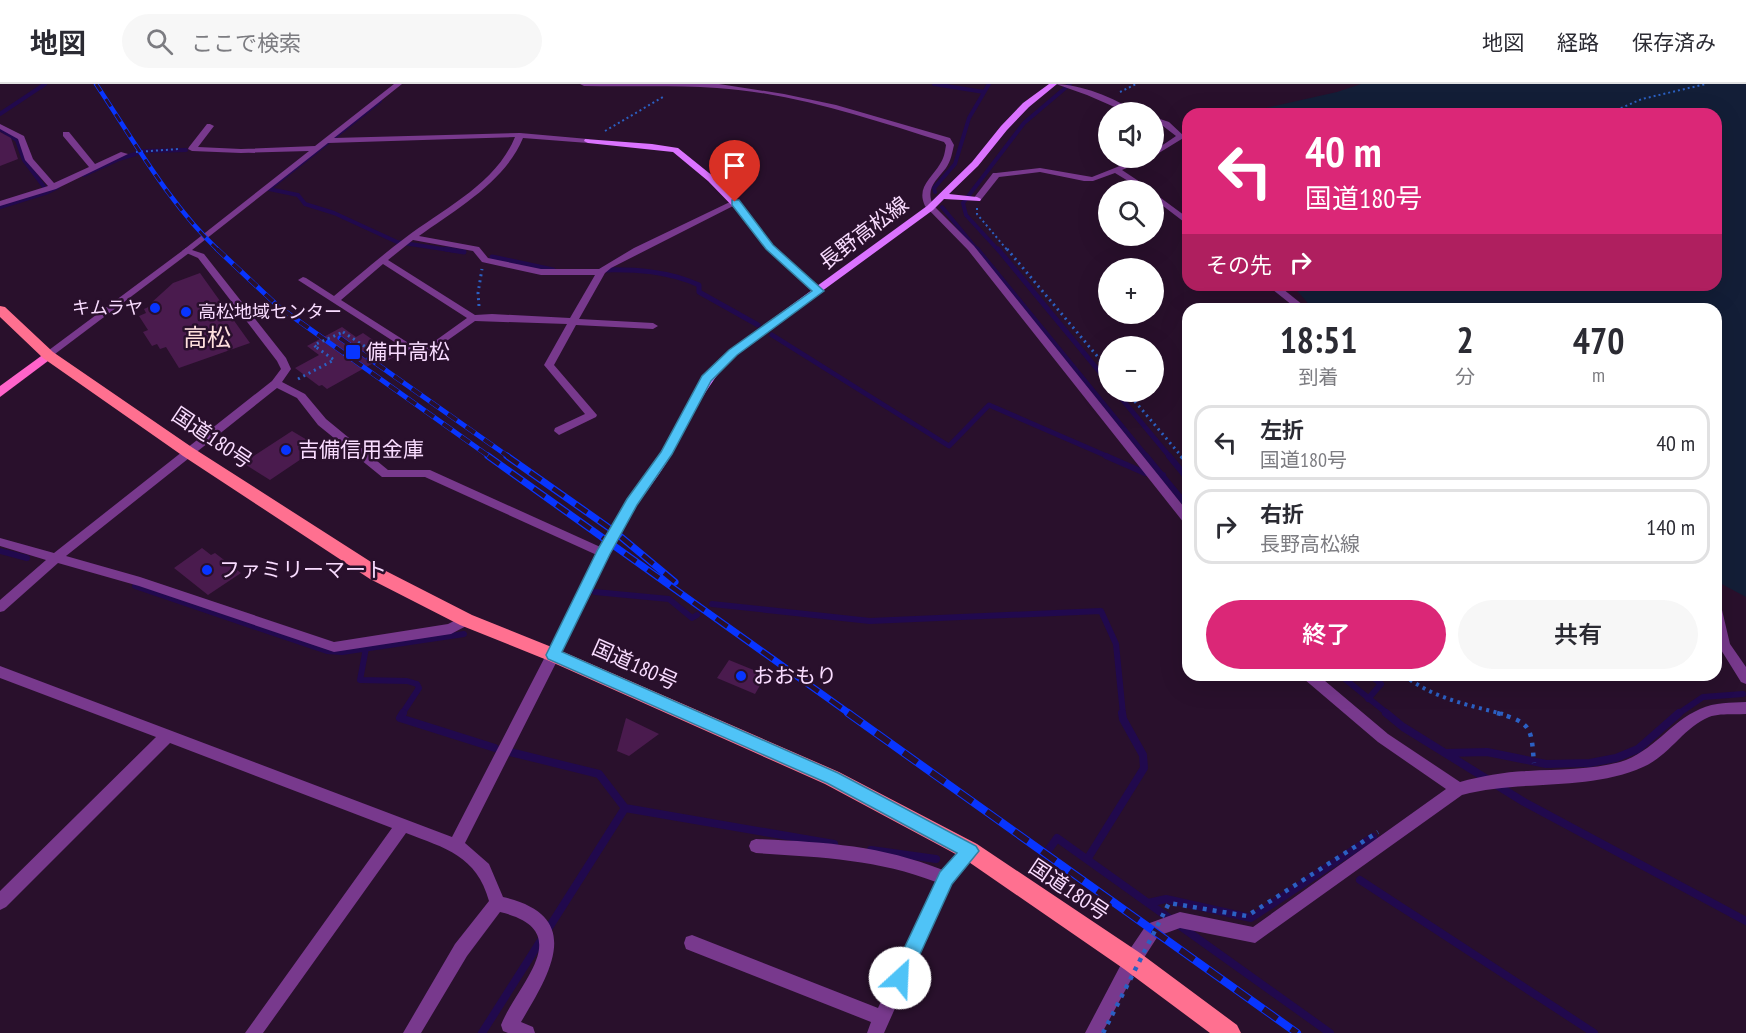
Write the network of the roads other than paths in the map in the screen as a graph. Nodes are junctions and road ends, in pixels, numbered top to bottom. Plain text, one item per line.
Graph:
1 (398, 84) edge
2 (584, 84) edge
3 (1053, 84) edge
4 (1063, 85) edge
5 (1109, 102) edge
6 (1164, 123) edge
7 (0, 126) edge
8 (210, 126) dead end
9 (66, 134) dead end
10 (520, 135) junction
11 (330, 141) junction
12 (588, 141) joint
13 (1164, 147) edge
14 (317, 148) junction
15 (124, 154) road end
16 (93, 167) junction
17 (1121, 168) edge
18 (1116, 170) junction
19 (1132, 180) edge
20 (47, 188) junction
21 (943, 196) junction
22 (975, 199) joint
23 (735, 202) junction
24 (1164, 203) edge
25 (0, 204) edge
26 (930, 208) junction
27 (1182, 217) edge
28 (408, 240) junction
29 (186, 251) junction
30 (382, 260) junction
31 (603, 271) junction
32 (303, 280) dead end
33 (818, 291) junction
34 (1280, 291) edge
35 (335, 300) junction
36 (1295, 303) edge
37 (0, 310) edge
38 (477, 318) junction
39 (573, 321) junction
40 (653, 326) dead end
41 (48, 355) junction
42 (276, 383) junction
43 (0, 393) edge
44 (559, 431) dead end
45 (188, 452) junction
46 (1182, 512) edge
47 (0, 542) edge
48 (603, 553) junction
49 (58, 559) junction
50 (0, 607) edge
51 (466, 620) junction
52 (1722, 636) edge
53 (553, 655) junction
54 (0, 672) edge
55 (1746, 678) edge
56 (1316, 681) edge
57 (1746, 708) edge
58 (166, 737) junction
59 (1458, 789) junction
60 (403, 825) junction
61 (456, 845) junction
62 (756, 846) dead end
63 (970, 851) junction
64 (946, 878) junction
65 (0, 902) edge
66 (497, 903) junction
67 (692, 943) dead end
68 (1132, 961) junction
69 (878, 1026) edge
70 (253, 1033) edge
71 (411, 1033) edge
72 (527, 1033) edge
73 (1093, 1033) edge
74 (1229, 1033) edge

1 - 11 street
2 - 26 street
3 - 21 main road, 長野高松線
4 - 5 street
6 - 13 street
7 - 20 street
8 - 14 street
9 - 16 street
10 - 11 street
10 - 12 street
10 - 28 street
11 - 14 street
12 - 23 main road
14 - 29 street
15 - 16 street
16 - 20 street
17 - 18 street
18 - 19 street
18 - 22 street
20 - 25 street
21 - 22 main road
21 - 26 main road, 長野高松線
23 - 31 street
23 - 33 main road
24 - 27 street
26 - 33 main road, 長野高松線
26 - 46 street
28 - 30 street
28 - 31 street
29 - 41 street
29 - 42 street
30 - 35 street
30 - 38 street
31 - 39 street
32 - 35 street
33 - 48 main road, 長野高松線
34 - 36 street
35 - 38 street
37 - 41 highway, 国道180号
38 - 39 street
39 - 40 street
39 - 44 street
41 - 43 main road
41 - 45 highway, 国道180号
42 - 45 street
42 - 48 street
45 - 49 street
45 - 51 highway, 国道180号
47 - 49 street
48 - 53 main road, 長野高松線
49 - 50 street
49 - 51 street
51 - 53 highway, 国道180号
52 - 55 street
53 - 61 street
53 - 63 highway, 国道180号
54 - 58 street
56 - 59 street
57 - 59 street
58 - 60 street
58 - 65 street
59 - 68 street
60 - 61 street
60 - 70 street
61 - 66 street
62 - 64 street
63 - 64 street
63 - 68 highway, 国道180号
64 - 69 street
66 - 71 street
66 - 72 street
67 - 69 street
68 - 73 street
68 - 74 highway, 国道180号

